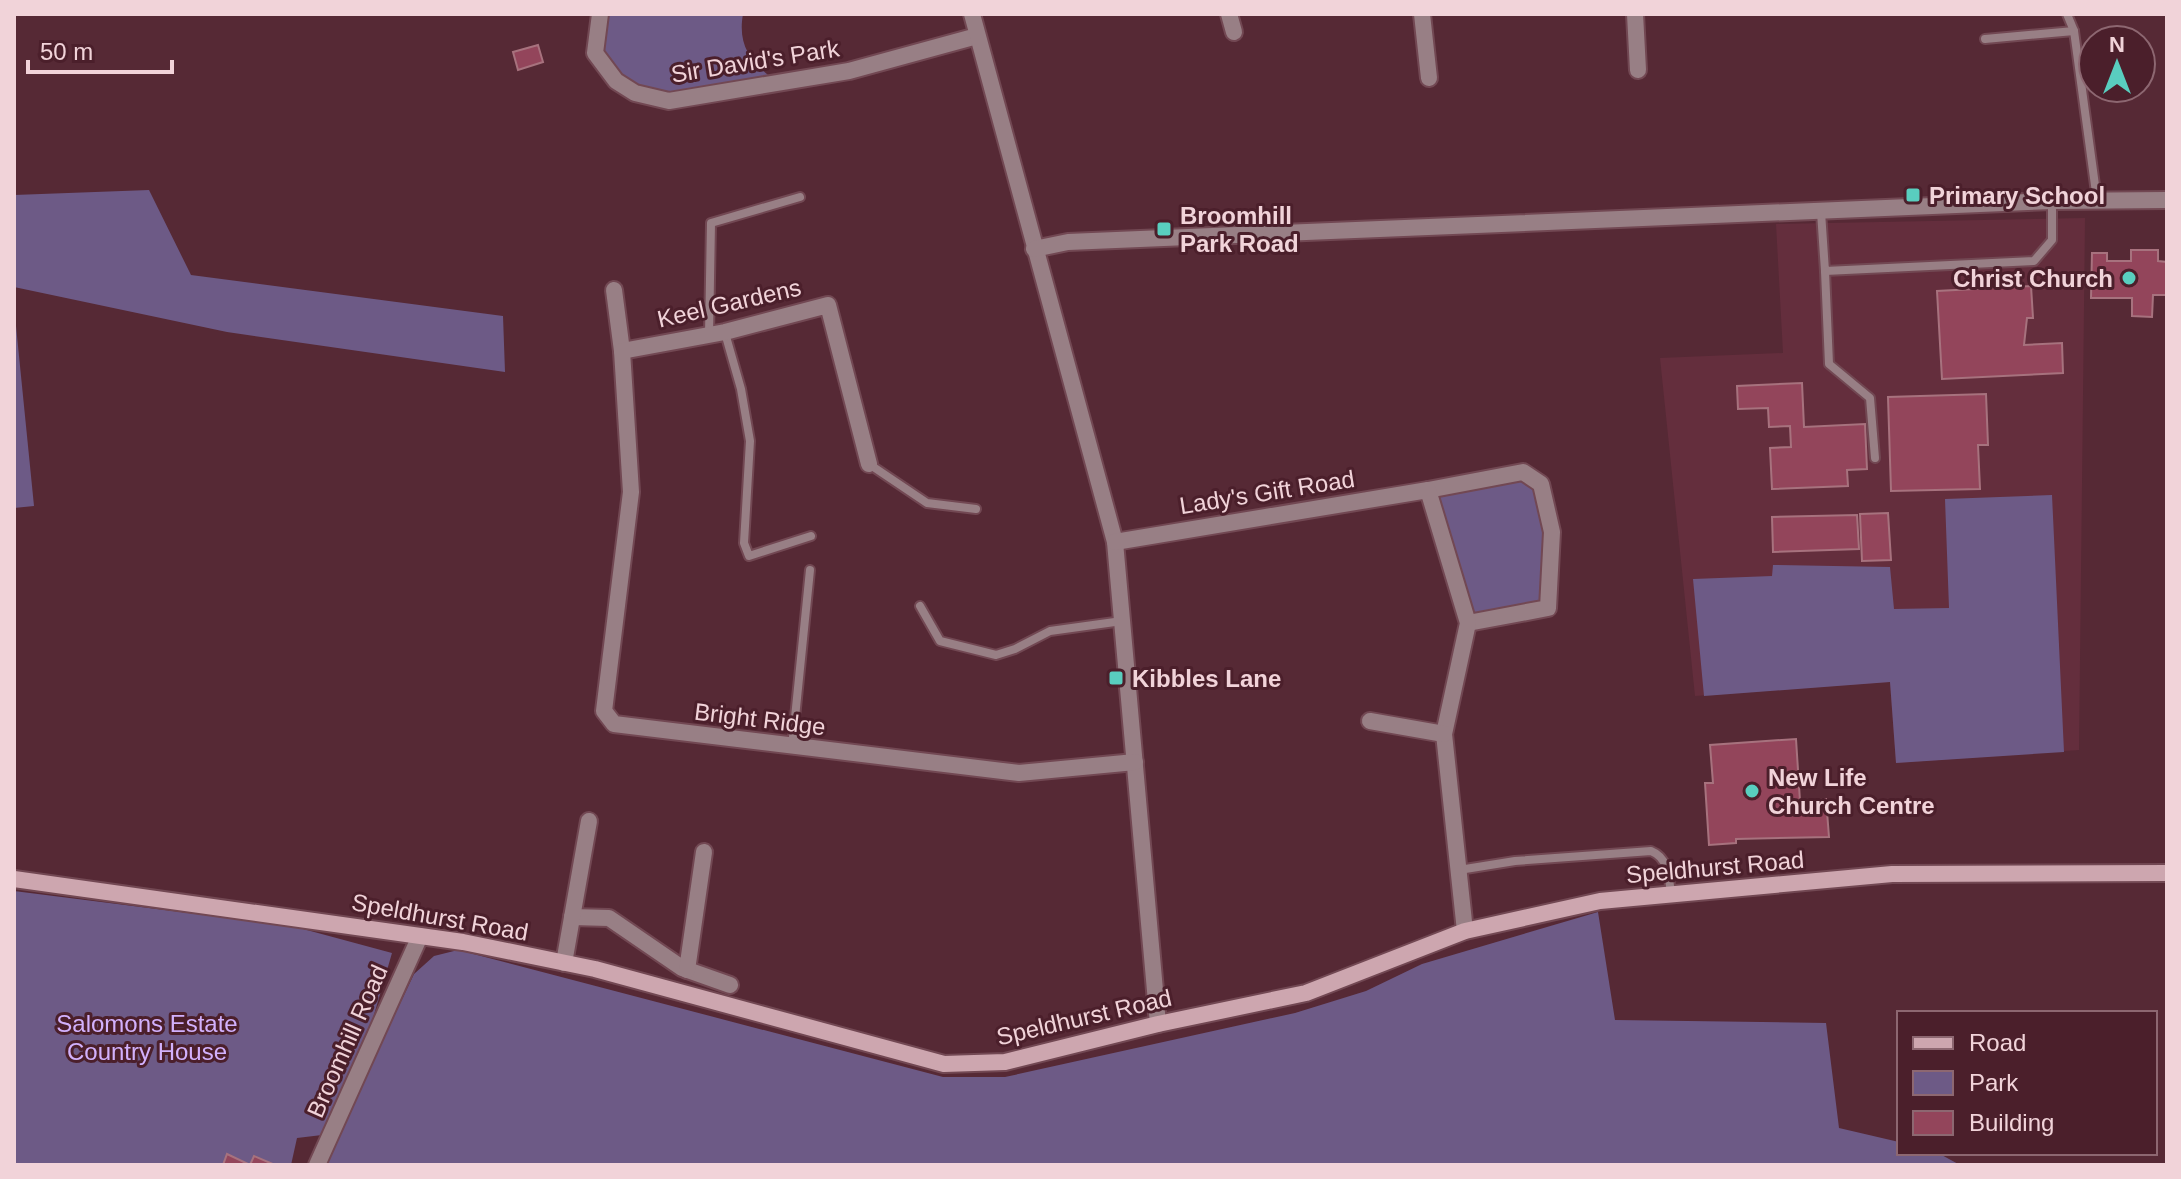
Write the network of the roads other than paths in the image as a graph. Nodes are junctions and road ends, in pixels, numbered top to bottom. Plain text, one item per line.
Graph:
1 (600, 14) edge
2 (972, 14) edge
3 (1229, 14) edge
4 (1422, 14) edge
5 (1635, 14) edge
6 (2067, 14) edge
7 (2074, 31) junction
8 (1234, 32) dead end
9 (977, 36) junction
10 (1985, 39) dead end
11 (1638, 70) dead end
12 (1429, 78) dead end
13 (800, 197) dead end
14 (2097, 200) junction
15 (2167, 200) edge
16 (2052, 201) junction
17 (1821, 212) junction
18 (1034, 249) junction
19 (1825, 271) junction
20 (614, 290) dead end
21 (717, 333) junction
22 (622, 351) junction
23 (1875, 458) dead end
24 (869, 464) joint
25 (1428, 490) junction
26 (976, 509) dead end
27 (811, 536) dead end
28 (1115, 542) junction
29 (810, 570) dead end
30 (920, 606) dead end
31 (1122, 621) junction
32 (1468, 623) junction
33 (1370, 721) dead end
34 (1444, 734) junction
35 (792, 747) junction
36 (1135, 762) junction
37 (589, 821) dead end
38 (704, 852) dead end
39 (1458, 870) junction
40 (2167, 873) edge
41 (14, 879) edge
42 (1671, 895) junction
43 (572, 917) junction
44 (1465, 931) junction
45 (420, 936) junction
46 (564, 963) junction
47 (687, 970) junction
48 (730, 985) dead end
49 (1158, 1024) junction
50 (317, 1165) edge

1 - 9 street, Sir David's Park
2 - 9 street
3 - 8 street
4 - 12 street
5 - 11 street
6 - 7 lane
7 - 10 lane
7 - 14 lane
9 - 18 street
13 - 21 lane
14 - 15 street
14 - 16 street
16 - 17 street
16 - 19 lane
17 - 18 street
17 - 19 lane
18 - 28 street
19 - 23 lane
20 - 22 street
21 - 22 street, Keel Gardens
21 - 24 street, Keel Gardens
21 - 27 lane
22 - 35 street, Bright Ridge
24 - 26 lane
25 - 28 street, Lady's Gift Road
25 - 32 street
25 - 32 street, Lady's Gift Road
28 - 31 street
29 - 35 lane
30 - 31 lane
31 - 36 street
32 - 34 street
33 - 34 street
34 - 39 street
35 - 36 street, Bright Ridge
36 - 49 street
37 - 43 street
38 - 47 street
39 - 42 lane
39 - 44 street
40 - 42 street, Speldhurst Road
41 - 45 street, Speldhurst Road
42 - 44 street, Speldhurst Road
43 - 46 street
43 - 47 street
44 - 49 street, Speldhurst Road
45 - 46 street, Speldhurst Road
45 - 50 street, Broomhill Road
46 - 49 street, Speldhurst Road
47 - 48 street

